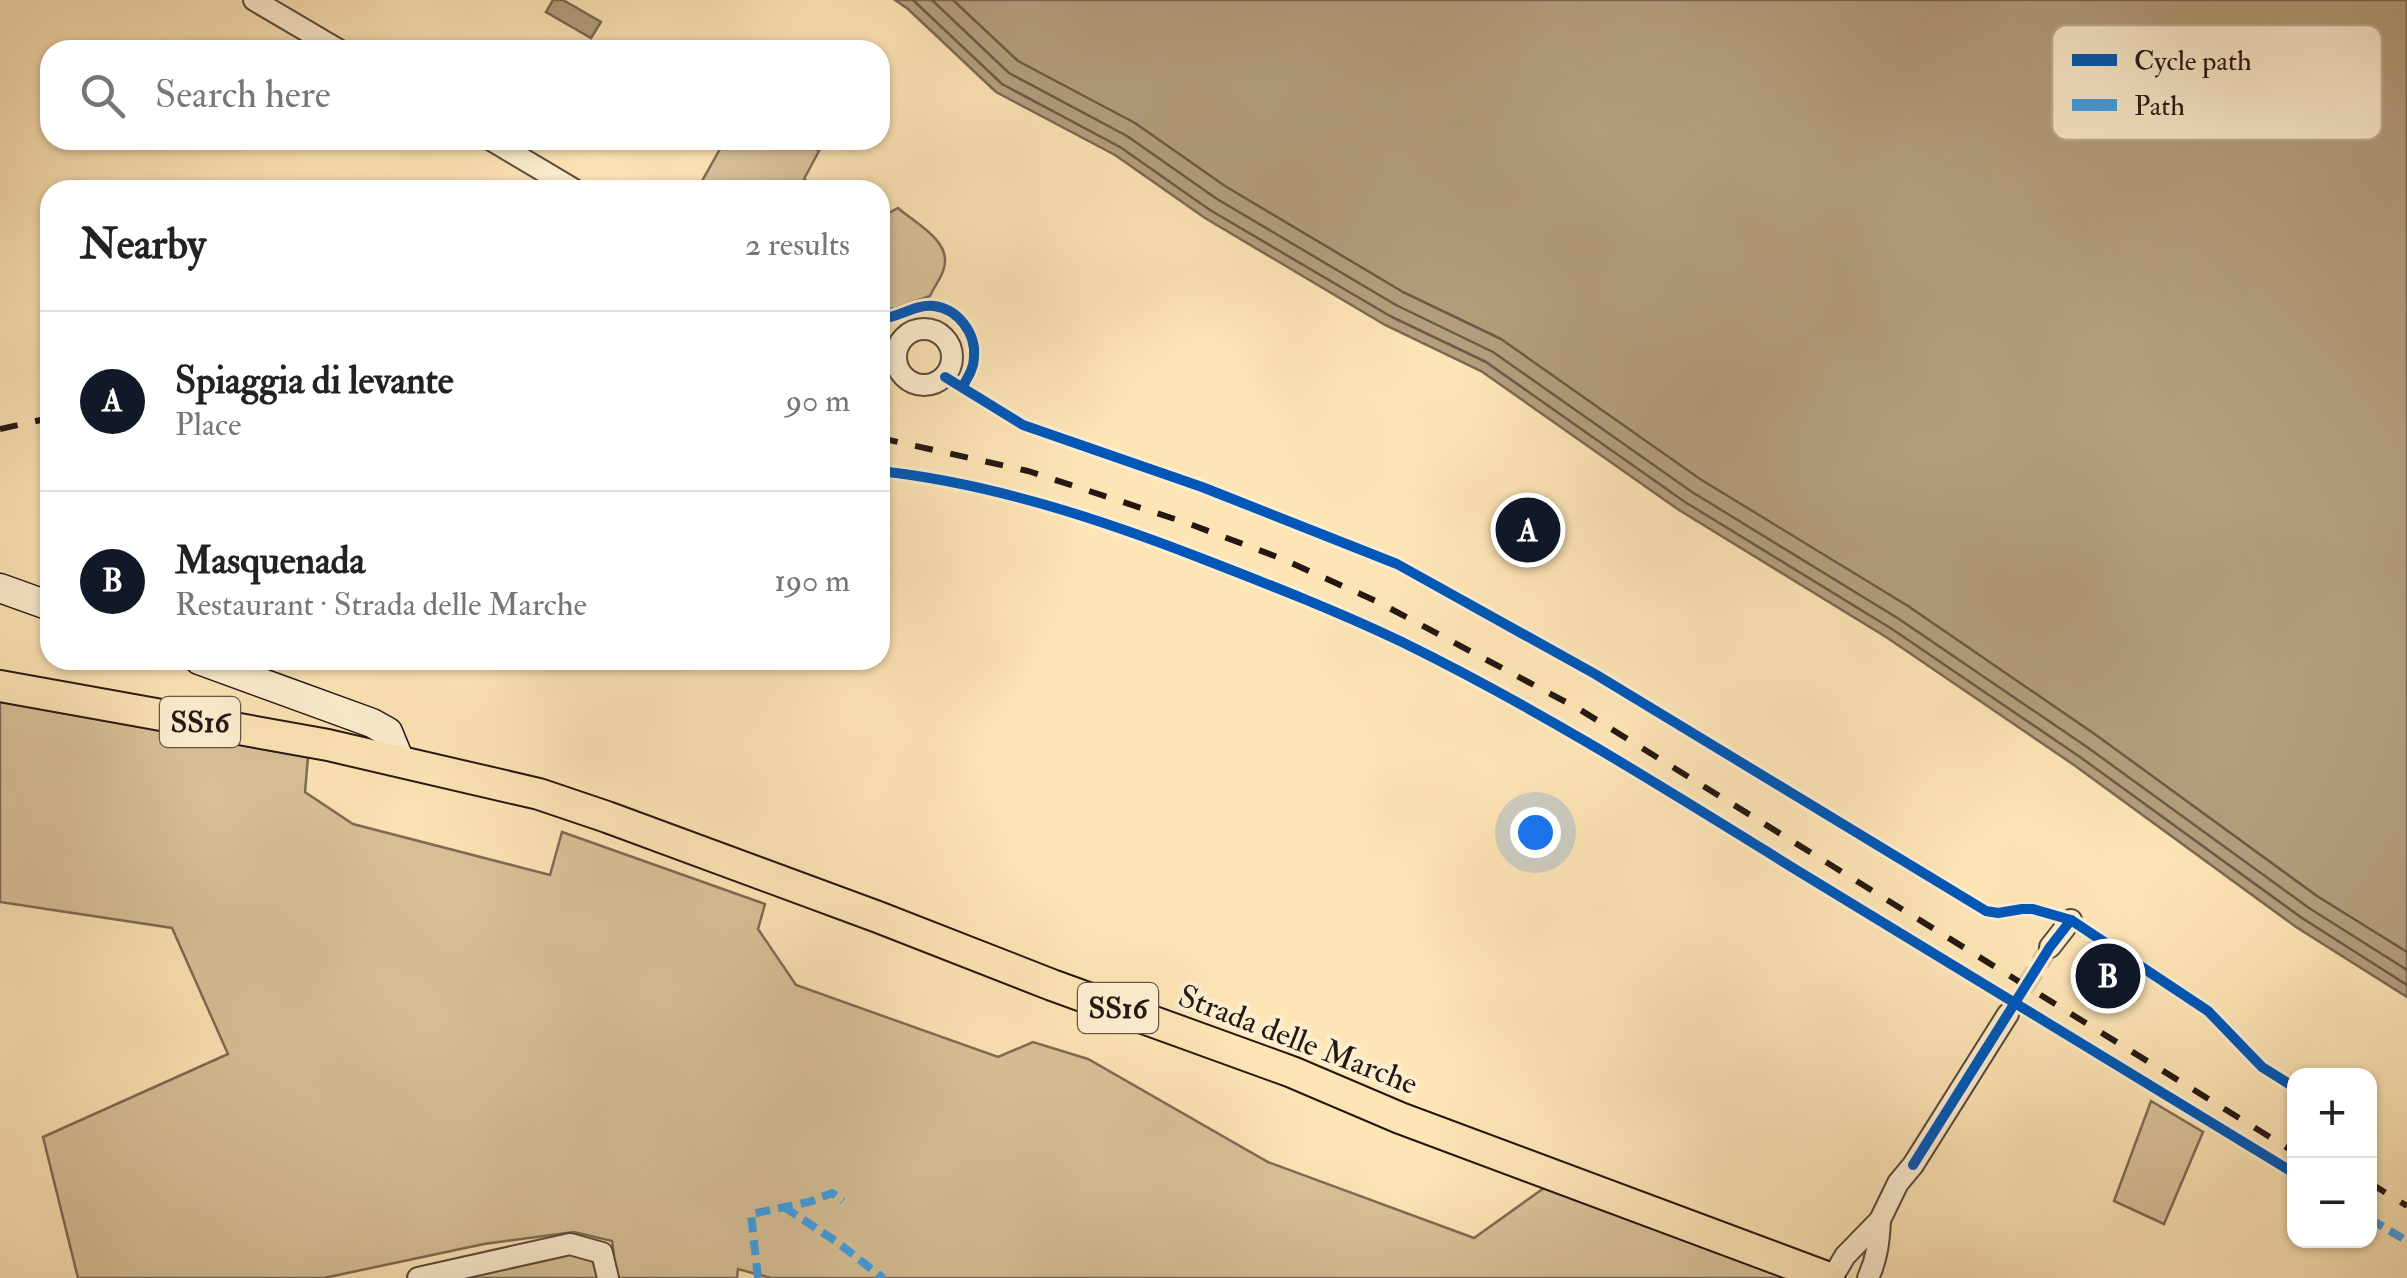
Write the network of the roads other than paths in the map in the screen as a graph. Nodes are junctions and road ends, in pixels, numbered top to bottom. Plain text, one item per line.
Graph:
1 (254, 0) edge
2 (322, 40) edge
3 (508, 150) edge
4 (559, 180) edge
5 (0, 588) edge
6 (40, 602) edge
7 (226, 670) edge
8 (0, 686) edge
9 (400, 761) junction
10 (2071, 920) dead end
11 (2050, 947) tunnel mouth
12 (2008, 1014) tunnel mouth
13 (1880, 1220) junction
14 (418, 1278) edge
15 (608, 1278) edge
16 (1830, 1278) edge
17 (1868, 1278) edge

1 - 2 street
3 - 4 street
5 - 6 street
7 - 9 street
8 - 9 main road, SS16
9 - 16 main road, Strada delle Marche / SS16
10 - 11 street
12 - 13 street, Strada delle Marche
13 - 16 street, Strada delle Marche
13 - 17 street, Strada delle Marche
14 - 15 street

